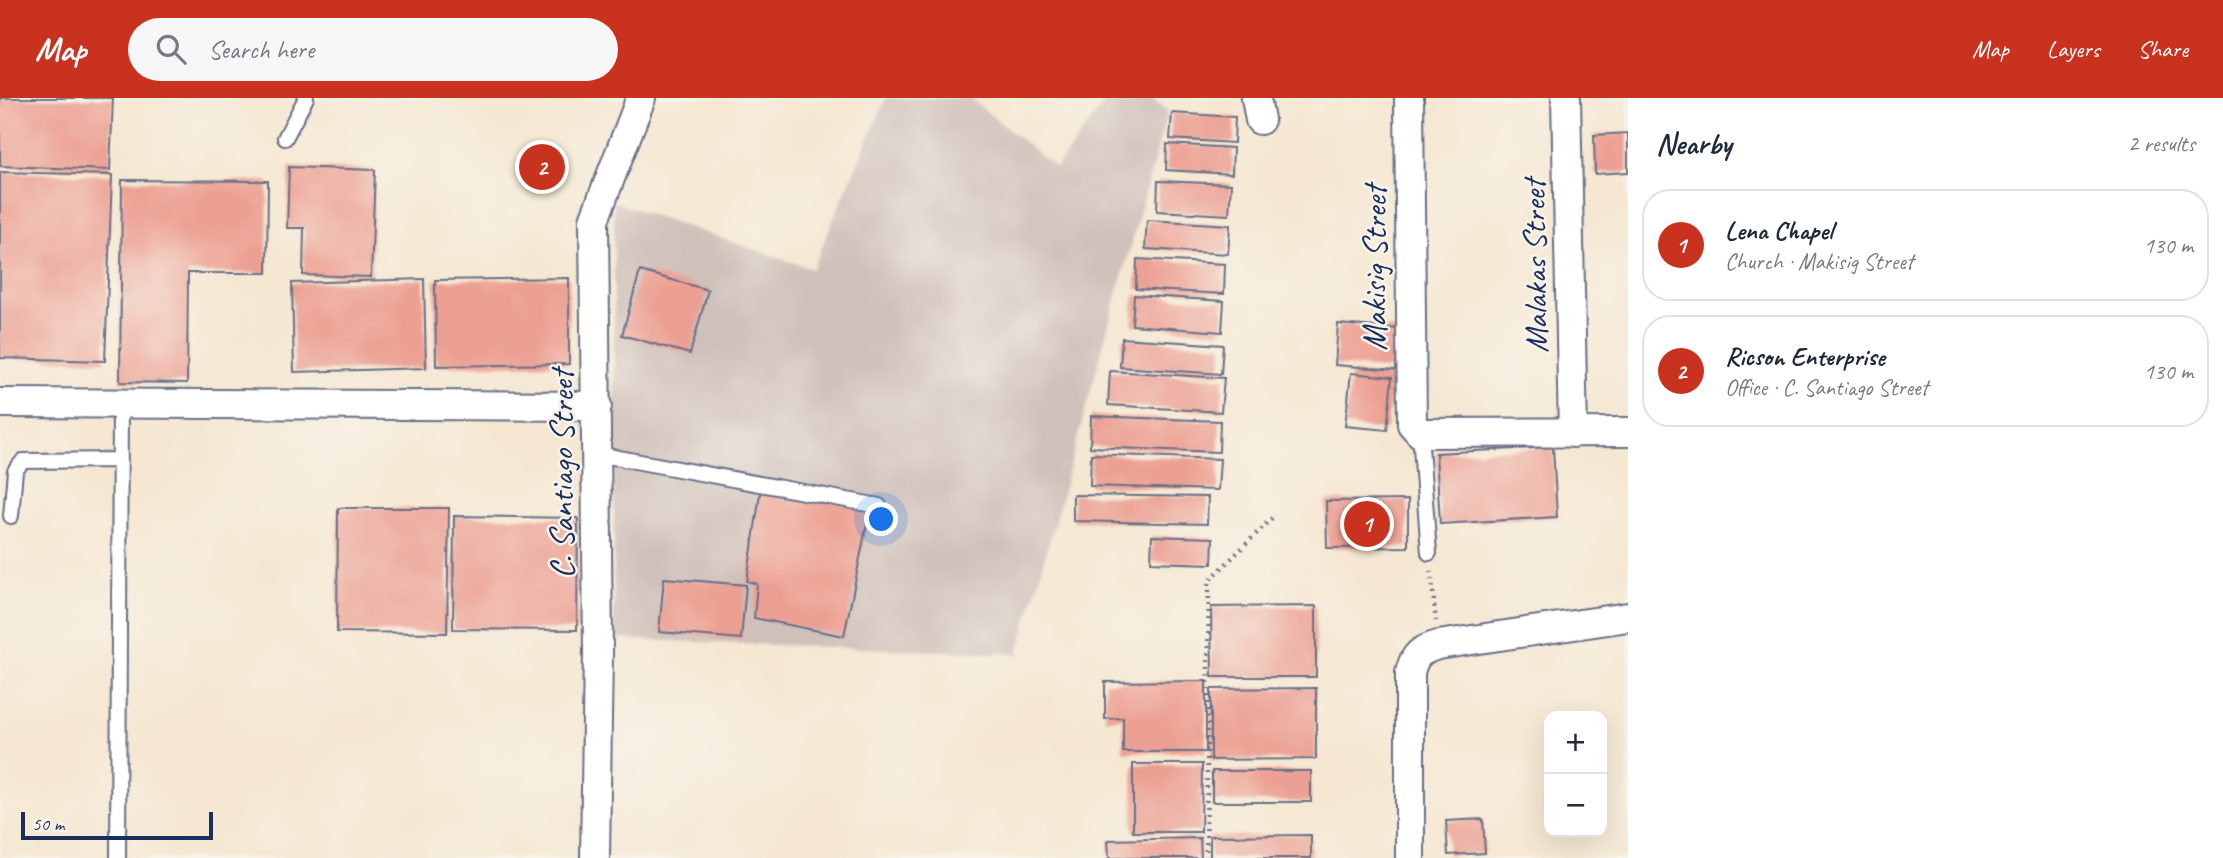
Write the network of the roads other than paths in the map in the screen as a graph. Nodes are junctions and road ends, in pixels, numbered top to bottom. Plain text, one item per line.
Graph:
1 (306, 98) edge
2 (641, 98) edge
3 (1409, 98) edge
4 (1566, 98) edge
5 (285, 138) dead end
6 (0, 403) edge
7 (120, 403) junction
8 (597, 406) junction
9 (1628, 432) edge
10 (1420, 433) junction
11 (1573, 433) junction
12 (597, 454) junction
13 (120, 460) junction
14 (879, 506) dead end
15 (11, 516) dead end
16 (1429, 553) road end
17 (1628, 617) edge
18 (118, 858) edge
19 (595, 858) edge
20 (1410, 858) edge

1 - 5 lane
2 - 8 street, C. Santiago Street
3 - 10 street, Makisig Street
4 - 11 street, Malakas Street
6 - 7 street
7 - 8 street
7 - 13 lane
8 - 12 street, C. Santiago Street
9 - 11 street
10 - 11 street
10 - 16 lane
12 - 14 lane
12 - 19 street, C. Santiago Street
13 - 15 lane
13 - 18 lane
17 - 20 street

